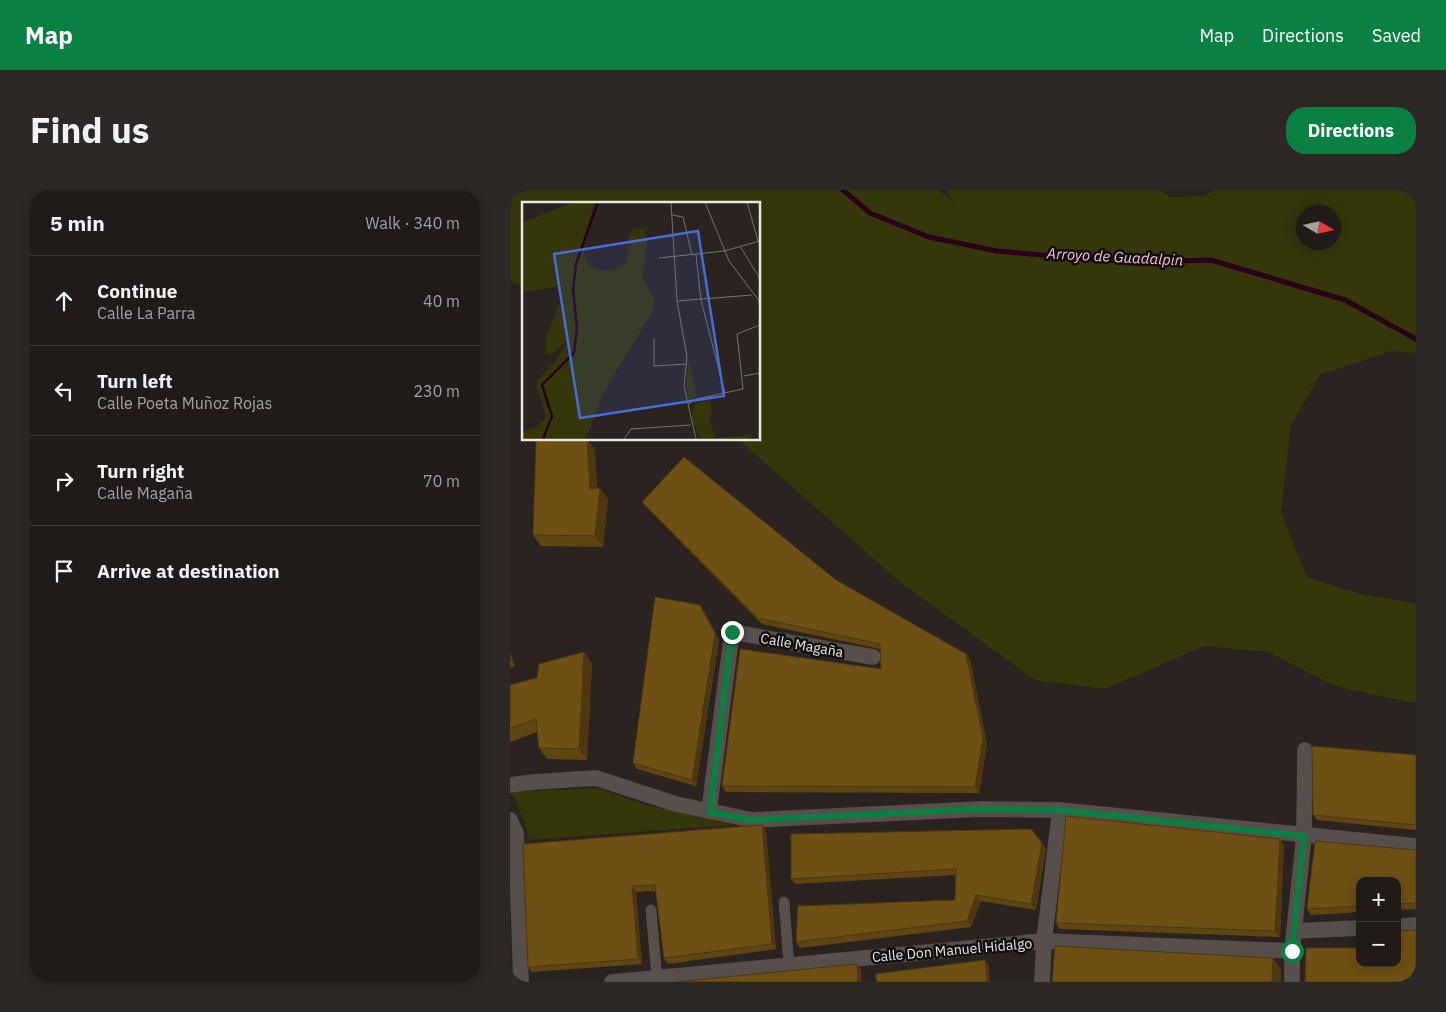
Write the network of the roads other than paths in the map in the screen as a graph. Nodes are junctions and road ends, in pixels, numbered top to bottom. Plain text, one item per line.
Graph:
1 (873, 657) dead end
2 (1305, 750) dead end
3 (510, 786) edge
4 (1060, 810) junction
5 (710, 812) junction
6 (510, 820) edge
7 (1304, 836) junction
8 (1416, 846) edge
9 (784, 902) dead end
10 (651, 910) dead end
11 (1416, 925) edge
12 (1401, 926) edge
13 (1356, 928) edge
14 (1294, 931) junction
15 (1044, 941) junction
16 (1292, 951) junction
17 (789, 966) junction
18 (657, 978) junction
19 (521, 982) edge
20 (612, 982) edge
21 (1042, 982) edge
22 (1292, 982) edge

1 - 5 street, Calle Magaña
2 - 7 street
3 - 5 street
4 - 5 street
4 - 7 street
4 - 15 street
6 - 19 street
7 - 8 street
7 - 14 street
9 - 17 lane
10 - 18 lane
11 - 12 street
13 - 14 street
14 - 16 street
15 - 16 street, Calle Don Manuel Hidalgo
15 - 17 street, Calle Don Manuel Hidalgo
15 - 21 street
16 - 22 street
17 - 18 street, Calle Don Manuel Hidalgo
18 - 20 street, Calle Don Manuel Hidalgo

